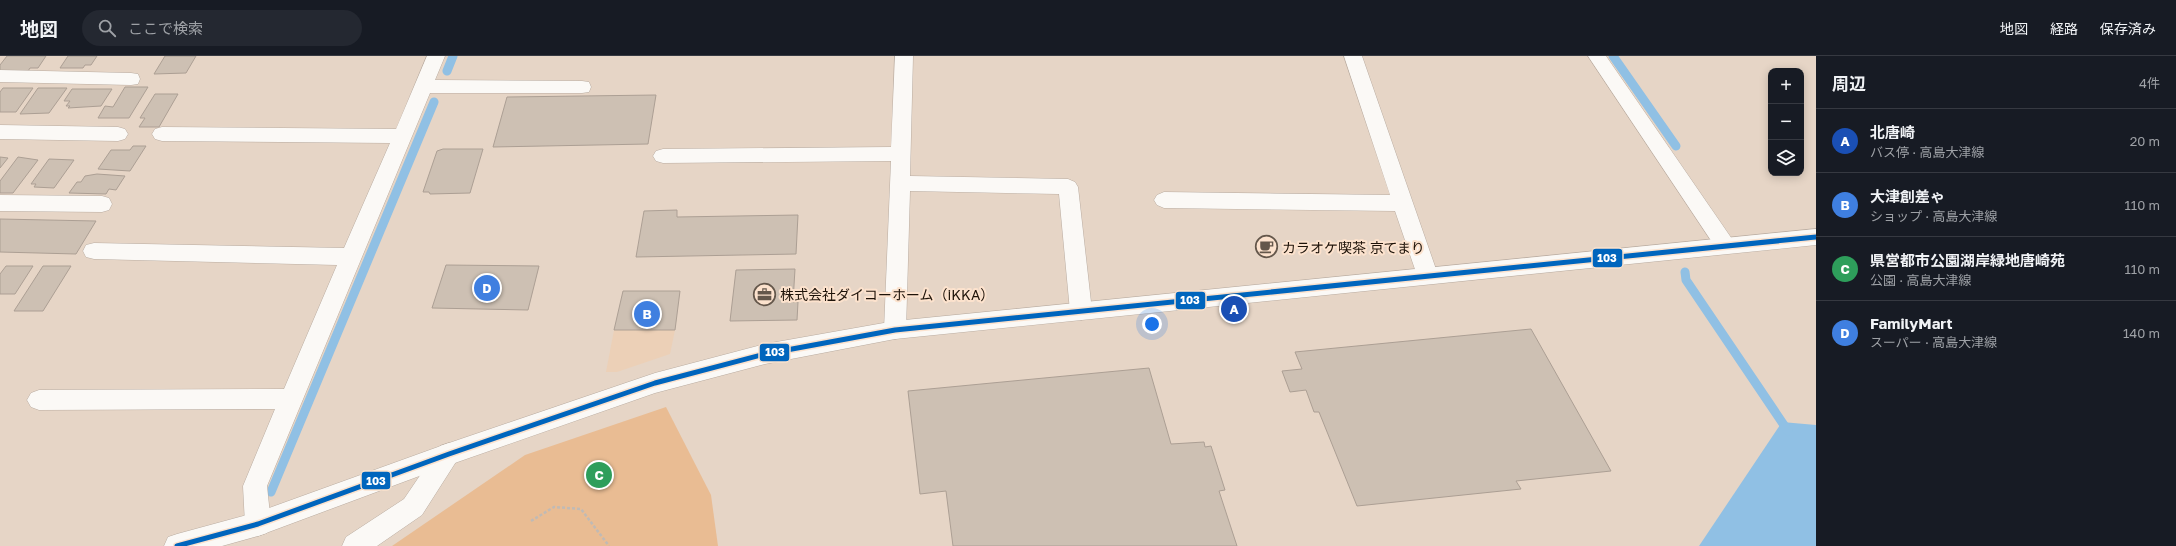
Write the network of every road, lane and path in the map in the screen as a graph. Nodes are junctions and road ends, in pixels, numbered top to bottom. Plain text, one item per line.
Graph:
1 (436, 56) edge
2 (904, 56) edge
3 (1353, 56) edge
4 (1597, 56) edge
5 (0, 76) edge
6 (131, 79) dead end
7 (423, 86) junction
8 (582, 87) dead end
9 (0, 132) edge
10 (118, 134) dead end
11 (162, 134) dead end
12 (402, 136) junction
13 (901, 154) junction
14 (663, 156) dead end
15 (900, 183) junction
16 (1164, 200) dead end
17 (0, 203) edge
18 (1403, 203) junction
19 (102, 204) dead end
20 (1816, 237) edge
21 (1725, 245) junction
22 (94, 251) dead end
23 (351, 257) junction
24 (1428, 275) junction
25 (1082, 311) junction
26 (895, 330) junction
27 (291, 399) junction
28 (39, 400) dead end
29 (449, 454) junction
30 (531, 521) dead end
31 (258, 524) junction
32 (177, 546) edge
33 (355, 546) edge
34 (609, 546) edge

1 - 7 street
2 - 13 street
3 - 18 street
4 - 21 street
5 - 6 street
7 - 8 street
7 - 12 street
9 - 10 street
11 - 12 street
12 - 23 street
13 - 14 street
13 - 15 street
15 - 25 street
15 - 26 street
16 - 18 street
17 - 19 street
18 - 24 street
20 - 21 street
21 - 24 street
22 - 23 street
23 - 27 street
24 - 25 street
25 - 26 street
26 - 29 street
27 - 28 street
27 - 31 street
29 - 31 street
29 - 33 street
30 - 34 path
31 - 32 street

